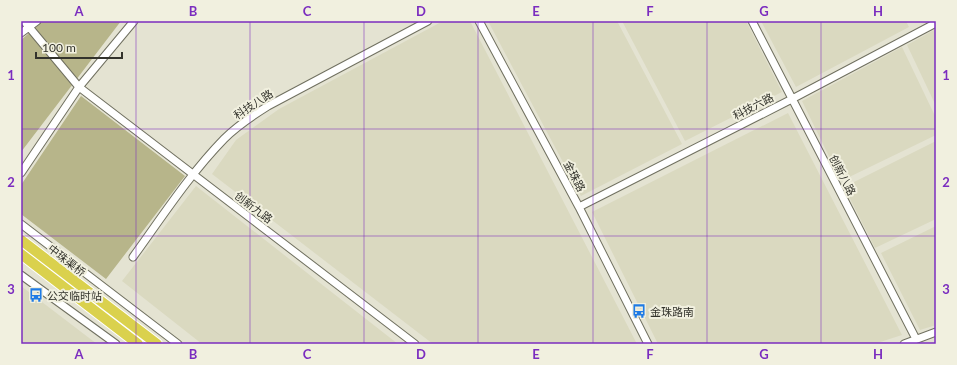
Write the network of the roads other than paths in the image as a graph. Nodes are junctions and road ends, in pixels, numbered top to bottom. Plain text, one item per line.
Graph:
1 (37, 21) edge
2 (134, 21) edge
3 (428, 21) edge
4 (479, 21) edge
5 (752, 21) edge
6 (936, 22) edge
7 (26, 24) edge
8 (21, 33) edge
9 (79, 87) junction
10 (792, 99) junction
11 (21, 173) edge
12 (194, 175) junction
13 (579, 207) junction
14 (21, 224) edge
15 (21, 240) edge
16 (21, 254) edge
17 (133, 257) dead end
18 (21, 275) edge
19 (936, 332) edge
20 (916, 339) junction
21 (156, 343) edge
22 (116, 344) edge
23 (138, 344) edge
24 (178, 344) edge
25 (415, 344) edge
26 (648, 344) edge
27 (904, 344) edge

1 - 7 street
2 - 9 street
3 - 12 street, 科技八路
4 - 13 street, 金珠路
5 - 10 street, 创新八路
6 - 10 street, 科技六路
7 - 8 street
7 - 9 street, 创新九路
9 - 11 street
9 - 12 street, 创新九路
10 - 13 street, 科技六路
10 - 20 street, 创新八路
12 - 17 street, 科技八路
12 - 25 street, 创新九路
13 - 26 street, 金珠路
14 - 24 street
15 - 21 highway, 中珠渠桥
16 - 23 highway, 中珠渠桥
18 - 22 street
19 - 20 street
20 - 27 street

